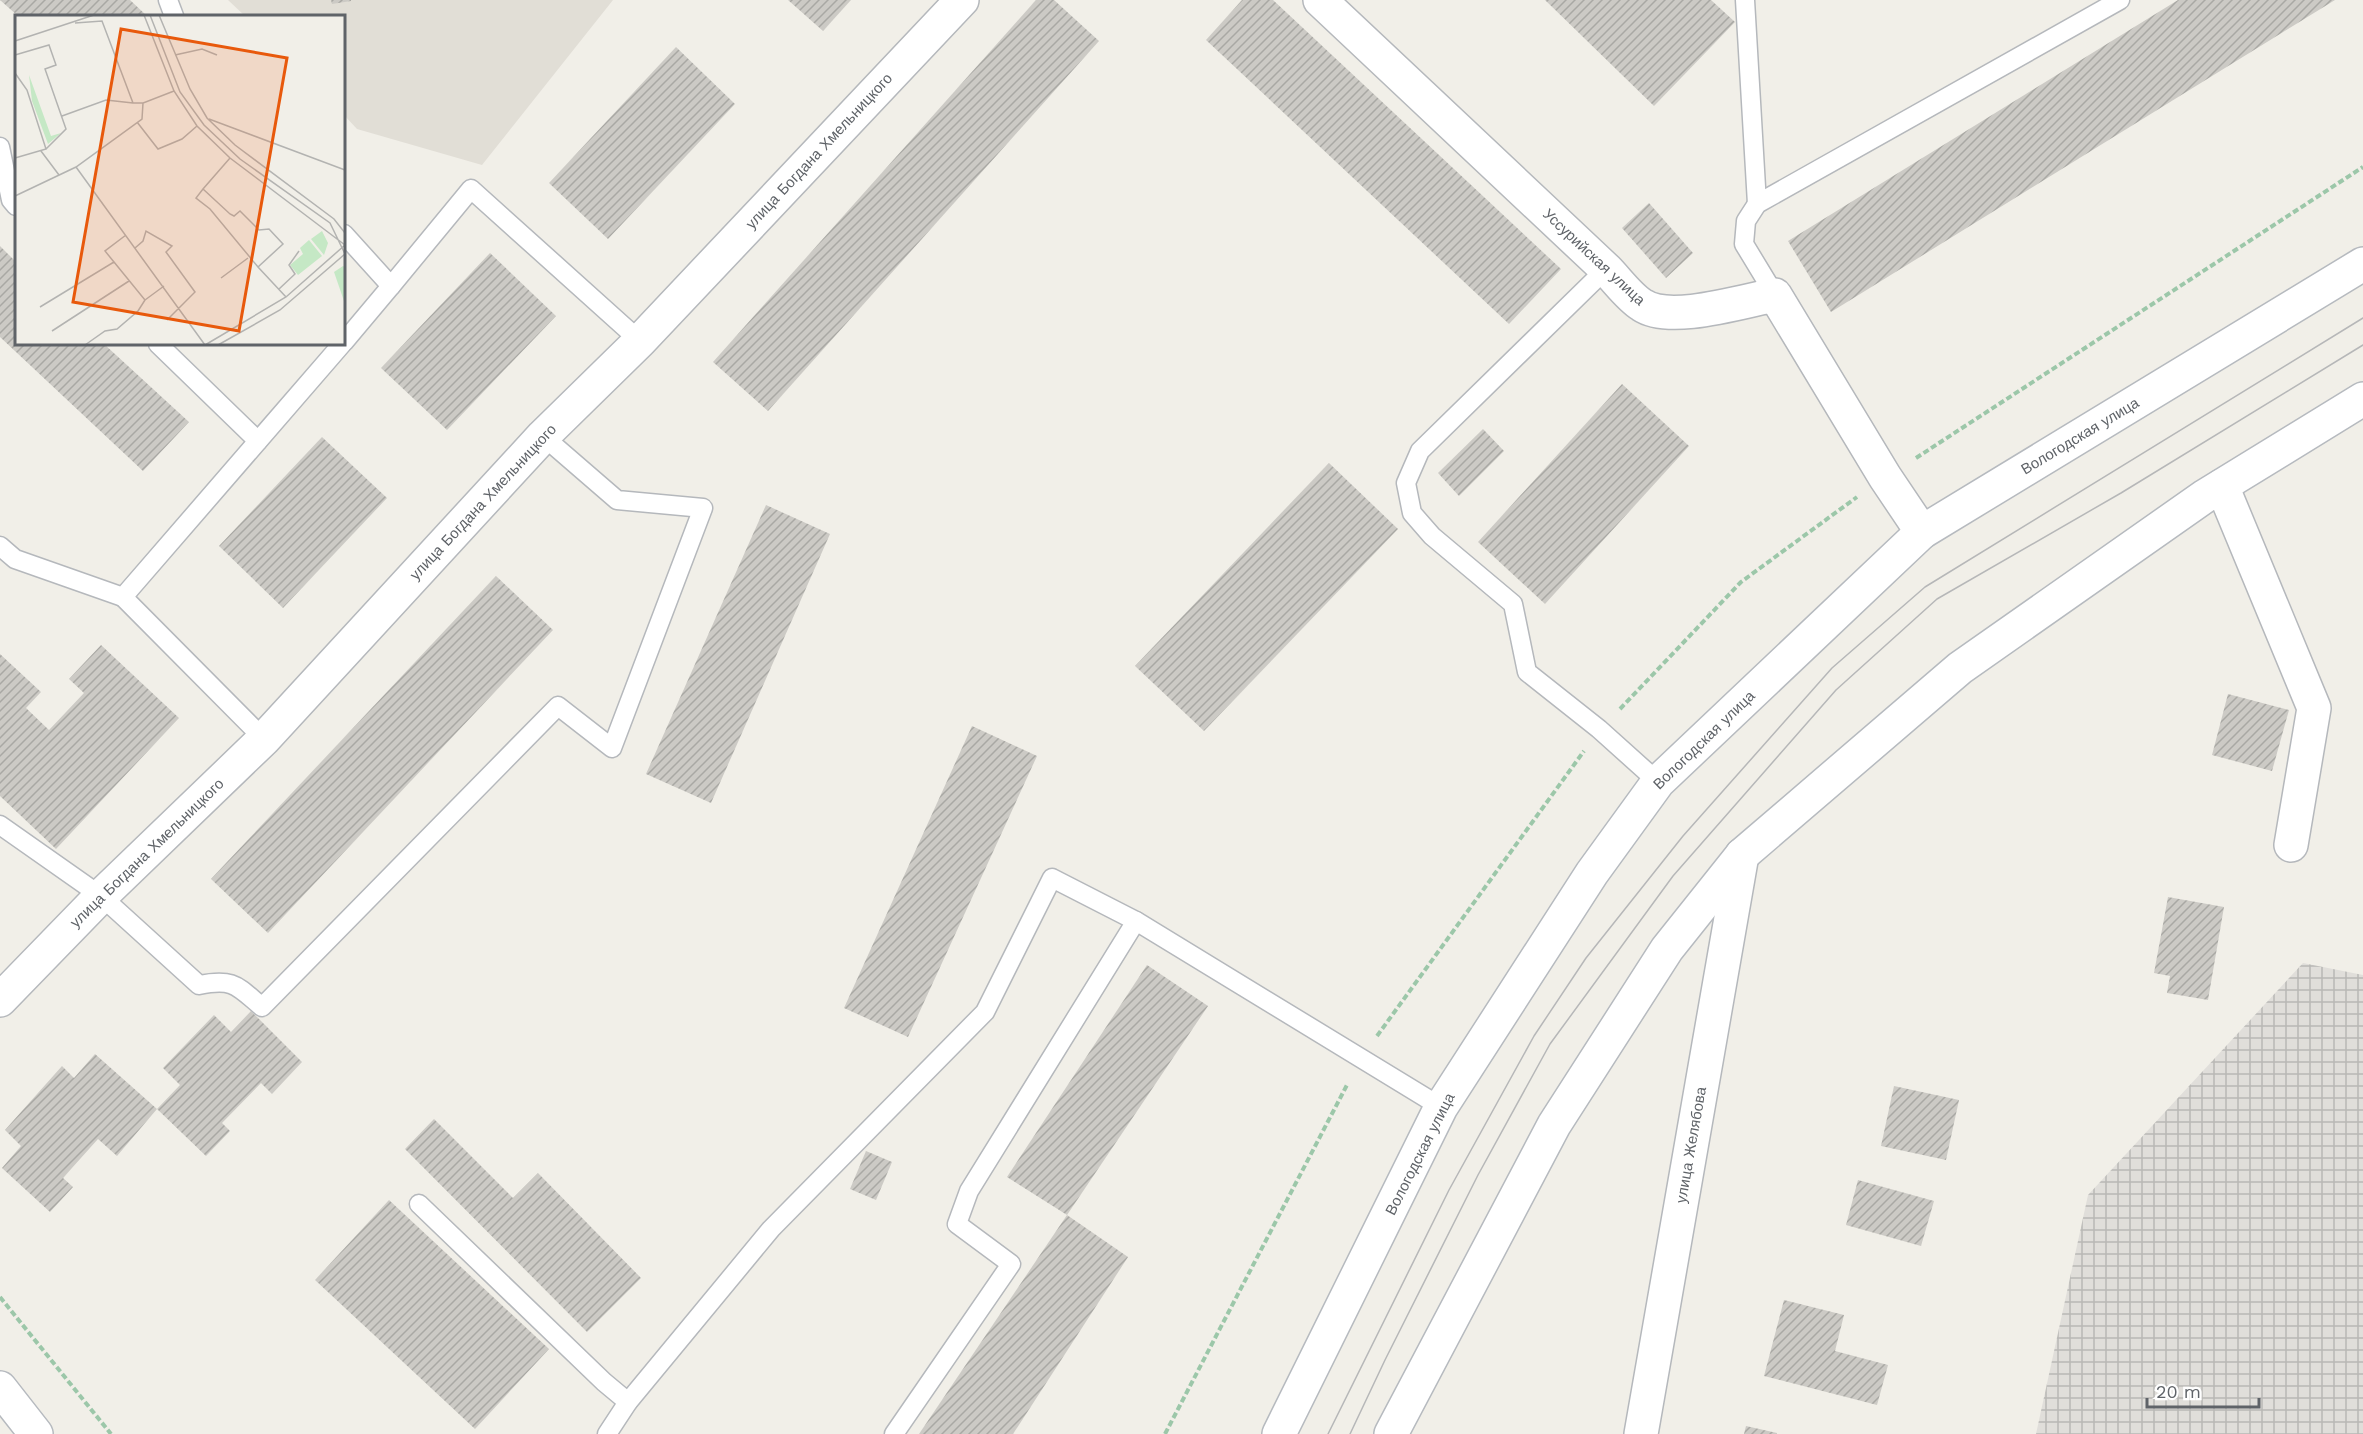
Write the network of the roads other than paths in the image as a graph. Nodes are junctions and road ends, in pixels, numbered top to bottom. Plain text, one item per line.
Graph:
1 (168, 0) edge
2 (962, 0) edge
3 (1320, 0) edge
4 (1744, 0) edge
5 (2120, 0) edge
6 (174, 15) edge
7 (0, 147) edge
8 (1757, 204) junction
9 (15, 205) edge
10 (345, 235) edge
11 (2363, 264) edge
12 (1606, 269) junction
13 (392, 286) junction
14 (1775, 295) junction
15 (345, 341) edge
16 (640, 341) junction
17 (159, 345) edge
18 (341, 345) edge
19 (2363, 399) edge
20 (543, 436) junction
21 (258, 441) junction
22 (2222, 486) junction
23 (1922, 532) junction
24 (0, 546) edge
25 (123, 597) junction
26 (264, 739) junction
27 (1658, 782) junction
28 (0, 825) edge
29 (2291, 845) dead end
30 (1742, 855) junction
31 (101, 896) junction
32 (1136, 921) junction
33 (0, 1000) edge
34 (1442, 1107) junction
35 (419, 1204) dead end
36 (0, 1388) edge
37 (628, 1402) junction
38 (36, 1434) edge
39 (607, 1434) edge
40 (894, 1434) edge
41 (1279, 1434) edge
42 (1391, 1434) edge
43 (1641, 1434) edge

1 - 6 lane
2 - 16 street, улица Богдана Хмельницкого
3 - 12 street, Уссурийская улица
4 - 8 lane
5 - 8 lane
7 - 9 lane
8 - 14 lane
10 - 13 lane
11 - 23 street, Вологодская улица
12 - 14 street, Уссурийская улица
12 - 27 lane
13 - 15 lane
13 - 16 lane
14 - 23 street
16 - 20 street, улица Богдана Хмельницкого
17 - 21 lane
18 - 21 lane
19 - 22 street
20 - 26 street, улица Богдана Хмельницкого
20 - 31 lane
21 - 25 lane
22 - 29 street
22 - 30 street
23 - 27 street, Вологодская улица
24 - 25 lane
25 - 26 lane
26 - 31 street, улица Богдана Хмельницкого
27 - 34 street, Вологодская улица
28 - 31 lane
30 - 42 street
30 - 43 street, улица Желябова
31 - 33 street, улица Богдана Хмельницкого
32 - 34 lane
32 - 37 lane
32 - 40 lane
34 - 41 street, Вологодская улица
35 - 37 lane
36 - 38 street
37 - 39 lane

